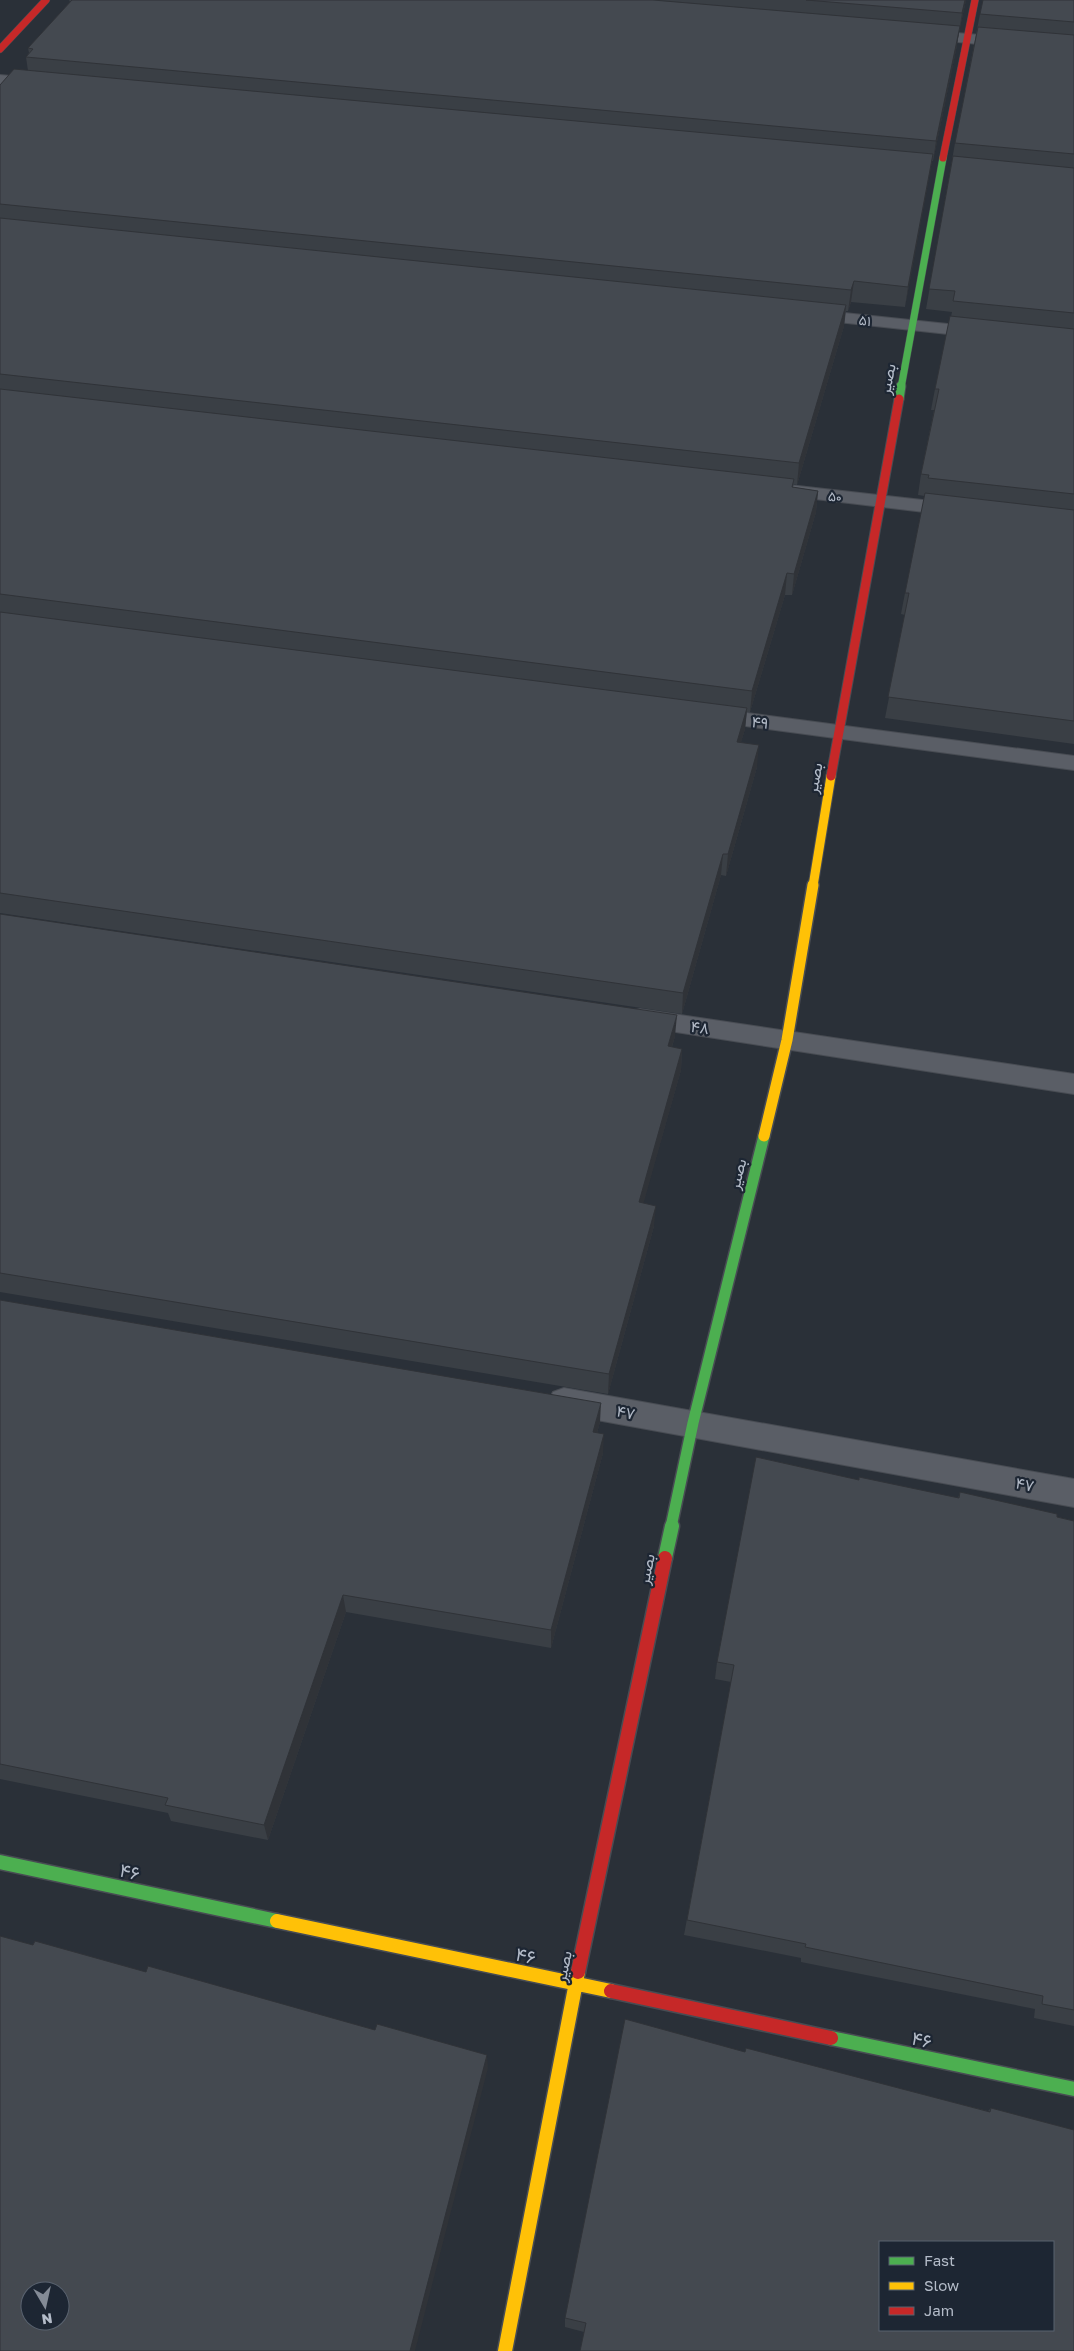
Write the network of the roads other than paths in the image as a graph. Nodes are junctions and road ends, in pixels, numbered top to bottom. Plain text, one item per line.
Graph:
1 (46, 0) edge
2 (975, 0) edge
3 (906, 34) edge
4 (966, 38) junction
5 (1074, 48) edge
6 (0, 49) edge
7 (0, 80) edge
8 (59, 86) edge
9 (921, 167) edge
10 (941, 168) junction
11 (960, 170) edge
12 (794, 313) edge
13 (914, 325) junction
14 (998, 334) edge
15 (762, 488) edge
16 (880, 502) junction
17 (977, 513) edge
18 (690, 713) edge
19 (838, 732) junction
20 (1074, 763) edge
21 (620, 1015) edge
22 (787, 1040) junction
23 (1074, 1084) edge
24 (537, 1396) edge
25 (693, 1423) junction
26 (1074, 1493) edge
27 (0, 1862) edge
28 (576, 1984) junction
29 (1074, 2089) edge
30 (504, 2351) edge

1 - 6 street
2 - 4 street, بصیر
3 - 4 street
4 - 5 street
4 - 10 street, بصیر
7 - 8 street
9 - 10 street
10 - 11 street
10 - 13 street, بصیر
12 - 13 street, ۵۱
13 - 14 street, ۵۱
13 - 16 street, بصیر
15 - 16 street, ۵۰
16 - 17 street, ۵۰
16 - 19 street, بصیر
18 - 19 street, ۴۹
19 - 20 street, ۴۹
19 - 22 street, بصیر
21 - 22 street, ۴۸
22 - 23 street, ۴۸
22 - 25 street, بصیر
24 - 25 street, ۴۷
25 - 26 street, ۴۷
25 - 28 street, بصیر
27 - 28 street, ۴۶
28 - 29 street, ۴۶
28 - 30 street, بصیر

